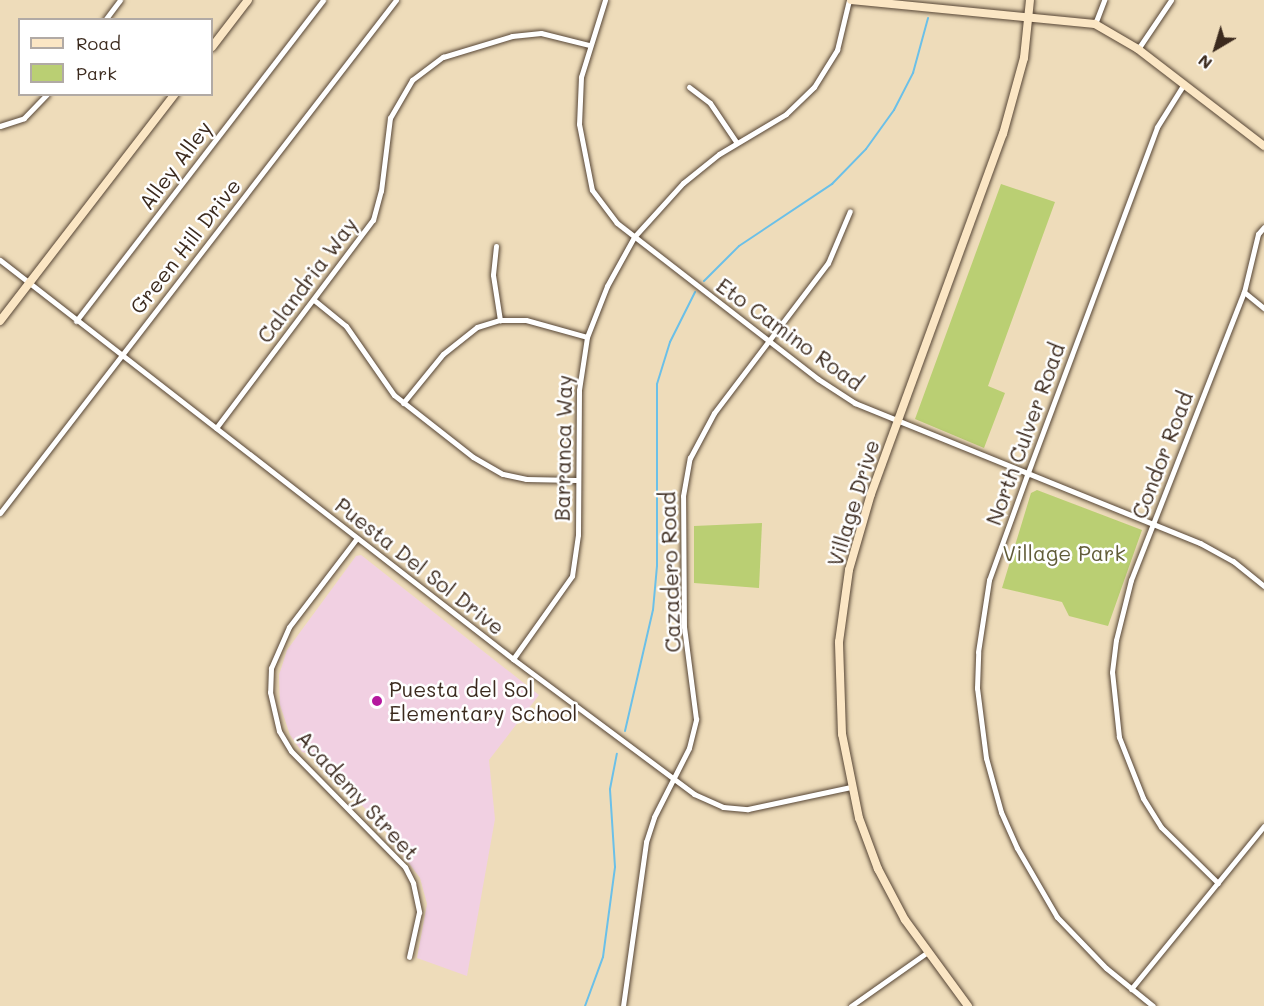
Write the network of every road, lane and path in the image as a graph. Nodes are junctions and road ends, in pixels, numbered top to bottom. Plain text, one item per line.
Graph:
1 (120, 0) edge
2 (248, 0) edge
3 (323, 0) edge
4 (396, 0) edge
5 (605, 0) edge
6 (850, 0) edge
7 (1030, 0) edge
8 (1104, 0) edge
9 (1171, 0) edge
10 (106, 18) edge
11 (1029, 18) junction
12 (1095, 24) junction
13 (589, 45) junction
14 (213, 46) edge
15 (1138, 49) junction
16 (1184, 84) junction
17 (689, 87) dead end
18 (45, 96) edge
19 (173, 96) edge
20 (0, 126) edge
21 (737, 143) junction
22 (1264, 146) edge
23 (850, 211) dead end
24 (1264, 227) edge
25 (634, 237) junction
26 (496, 246) dead end
27 (0, 260) edge
28 (28, 285) junction
29 (1244, 292) junction
30 (314, 300) junction
31 (1264, 308) edge
32 (0, 321) edge
33 (76, 321) junction
34 (500, 321) junction
35 (587, 337) junction
36 (768, 341) junction
37 (122, 355) junction
38 (404, 403) junction
39 (898, 422) junction
40 (216, 428) junction
41 (1027, 475) junction
42 (576, 480) junction
43 (0, 513) edge
44 (1153, 525) junction
45 (357, 538) junction
46 (1264, 586) edge
47 (513, 659) junction
48 (675, 779) junction
49 (851, 787) junction
50 (1264, 826) edge
51 (1218, 883) junction
52 (926, 953) junction
53 (409, 957) dead end
54 (1131, 988) junction
55 (624, 1006) edge
56 (851, 1006) edge
57 (968, 1006) edge
58 (1153, 1006) edge

1 - 10 street
2 - 14 main road
3 - 33 street, Alley Alley
4 - 37 street, Green Hill Drive
5 - 13 street, Eto Camino Road
6 - 11 main road
6 - 21 street, Barranca Way
7 - 11 main road, Village Drive
8 - 12 street
9 - 15 street
11 - 12 main road
11 - 39 main road, Village Drive
12 - 15 main road
13 - 25 street, Eto Camino Road
13 - 30 street, Calandria Way
15 - 16 main road
16 - 22 main road
16 - 41 street, North Culver Road
17 - 21 street
18 - 20 street
19 - 28 main road
21 - 25 street, Barranca Way
23 - 36 street, Cazadero Road
24 - 29 street, Condor Road
25 - 35 street, Barranca Way
25 - 36 street, Eto Camino Road
26 - 34 street
27 - 28 street, Puesta Del Sol Drive
28 - 32 main road
28 - 33 street, Puesta Del Sol Drive
29 - 31 street
29 - 44 street, Condor Road
30 - 38 street
30 - 40 street, Calandria Way
33 - 37 street, Puesta Del Sol Drive
34 - 35 street
34 - 38 street
35 - 42 street, Barranca Way
36 - 39 street, Eto Camino Road
36 - 48 street, Cazadero Road
37 - 40 street, Puesta Del Sol Drive
37 - 43 street, Green Hill Drive
38 - 42 street
39 - 41 street, Eto Camino Road
39 - 49 main road, Village Drive
40 - 45 street, Puesta Del Sol Drive
41 - 44 street, Eto Camino Road
41 - 54 street, North Culver Road
42 - 47 street, Barranca Way
44 - 46 street, Eto Camino Road
44 - 51 street, Condor Road
45 - 47 street, Puesta Del Sol Drive
45 - 53 street, Academy Street
47 - 48 street, Puesta Del Sol Drive
48 - 49 street, Puesta Del Sol Drive
48 - 55 street, Cazadero Road
49 - 52 main road, Village Drive
50 - 51 street
51 - 54 street
52 - 56 street
52 - 57 main road, Village Drive
54 - 58 street, North Culver Road

